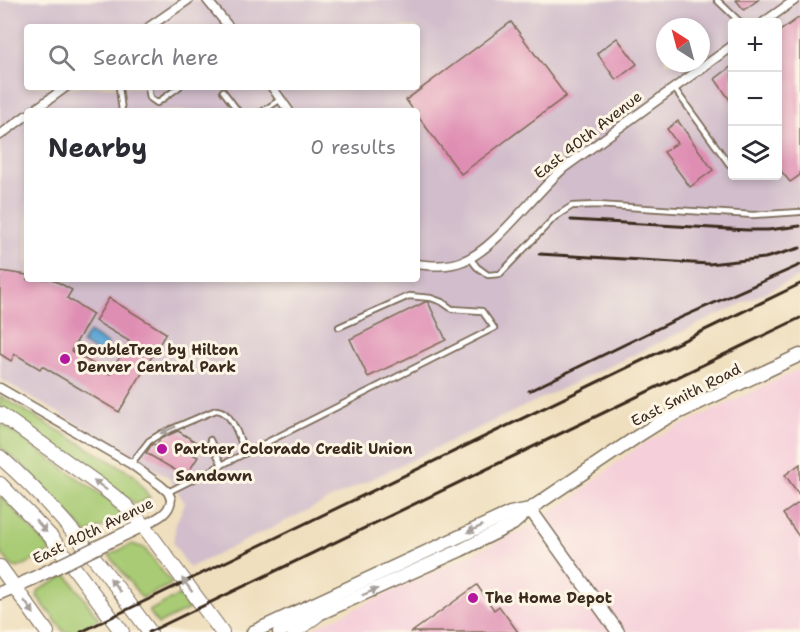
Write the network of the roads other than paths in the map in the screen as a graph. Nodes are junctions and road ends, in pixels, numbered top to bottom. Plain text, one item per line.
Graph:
1 (207, 0) edge
2 (717, 0) edge
3 (795, 0) edge
4 (183, 1) edge
5 (736, 18) edge
6 (770, 18) edge
7 (153, 24) edge
8 (227, 24) edge
9 (728, 49) edge
10 (674, 88) junction
11 (62, 90) edge
12 (119, 90) edge
13 (149, 90) edge
14 (175, 90) edge
15 (274, 90) edge
16 (223, 92) dead end
17 (281, 99) junction
18 (37, 108) edge
19 (122, 108) edge
20 (236, 108) edge
21 (268, 108) edge
22 (287, 108) edge
23 (24, 117) edge
24 (0, 135) edge
25 (728, 163) edge
26 (800, 212) edge
27 (470, 258) junction
28 (420, 264) edge
29 (339, 327) dead end
30 (800, 355) edge
31 (0, 388) edge
32 (0, 414) edge
33 (210, 440) dead end
34 (245, 453) junction
35 (0, 457) edge
36 (131, 464) junction
37 (222, 465) junction
38 (0, 484) edge
39 (168, 492) junction
40 (530, 509) junction
41 (143, 525) junction
42 (0, 567) edge
43 (14, 587) junction
44 (0, 594) edge
45 (316, 615) junction
46 (47, 632) edge
47 (122, 632) edge
48 (150, 632) edge
49 (222, 632) edge
50 (253, 632) edge
51 (279, 632) edge
52 (294, 632) edge
53 (618, 632) edge

1 - 8 street
2 - 5 lane
3 - 6 street
4 - 7 street
9 - 10 street, East 40th Avenue
10 - 25 lane
10 - 27 street, East 40th Avenue
11 - 18 street
12 - 19 lane
13 - 14 lane
15 - 17 street
16 - 20 lane
17 - 21 lane
17 - 22 street
23 - 24 street
26 - 27 lane
27 - 28 street
29 - 34 lane
30 - 40 street, East Smith Road
31 - 36 street
41 -> 32 main road
33 - 37 lane
34 -> 36 lane
34 - 37 lane
48 -> 35 main road
36 - 39 street
37 - 39 lane
38 -> 47 main road
39 - 41 street, East 40th Avenue
45 -> 40 street, East Smith Road
40 -> 50 street, East Smith Road
40 - 53 street
41 - 43 street, East 40th Avenue, bridge
49 -> 41 main road
42 - 43 main road
43 - 44 street, East 40th Avenue
43 -> 46 main road
45 - 51 street, East Smith Road
45 - 52 main road

